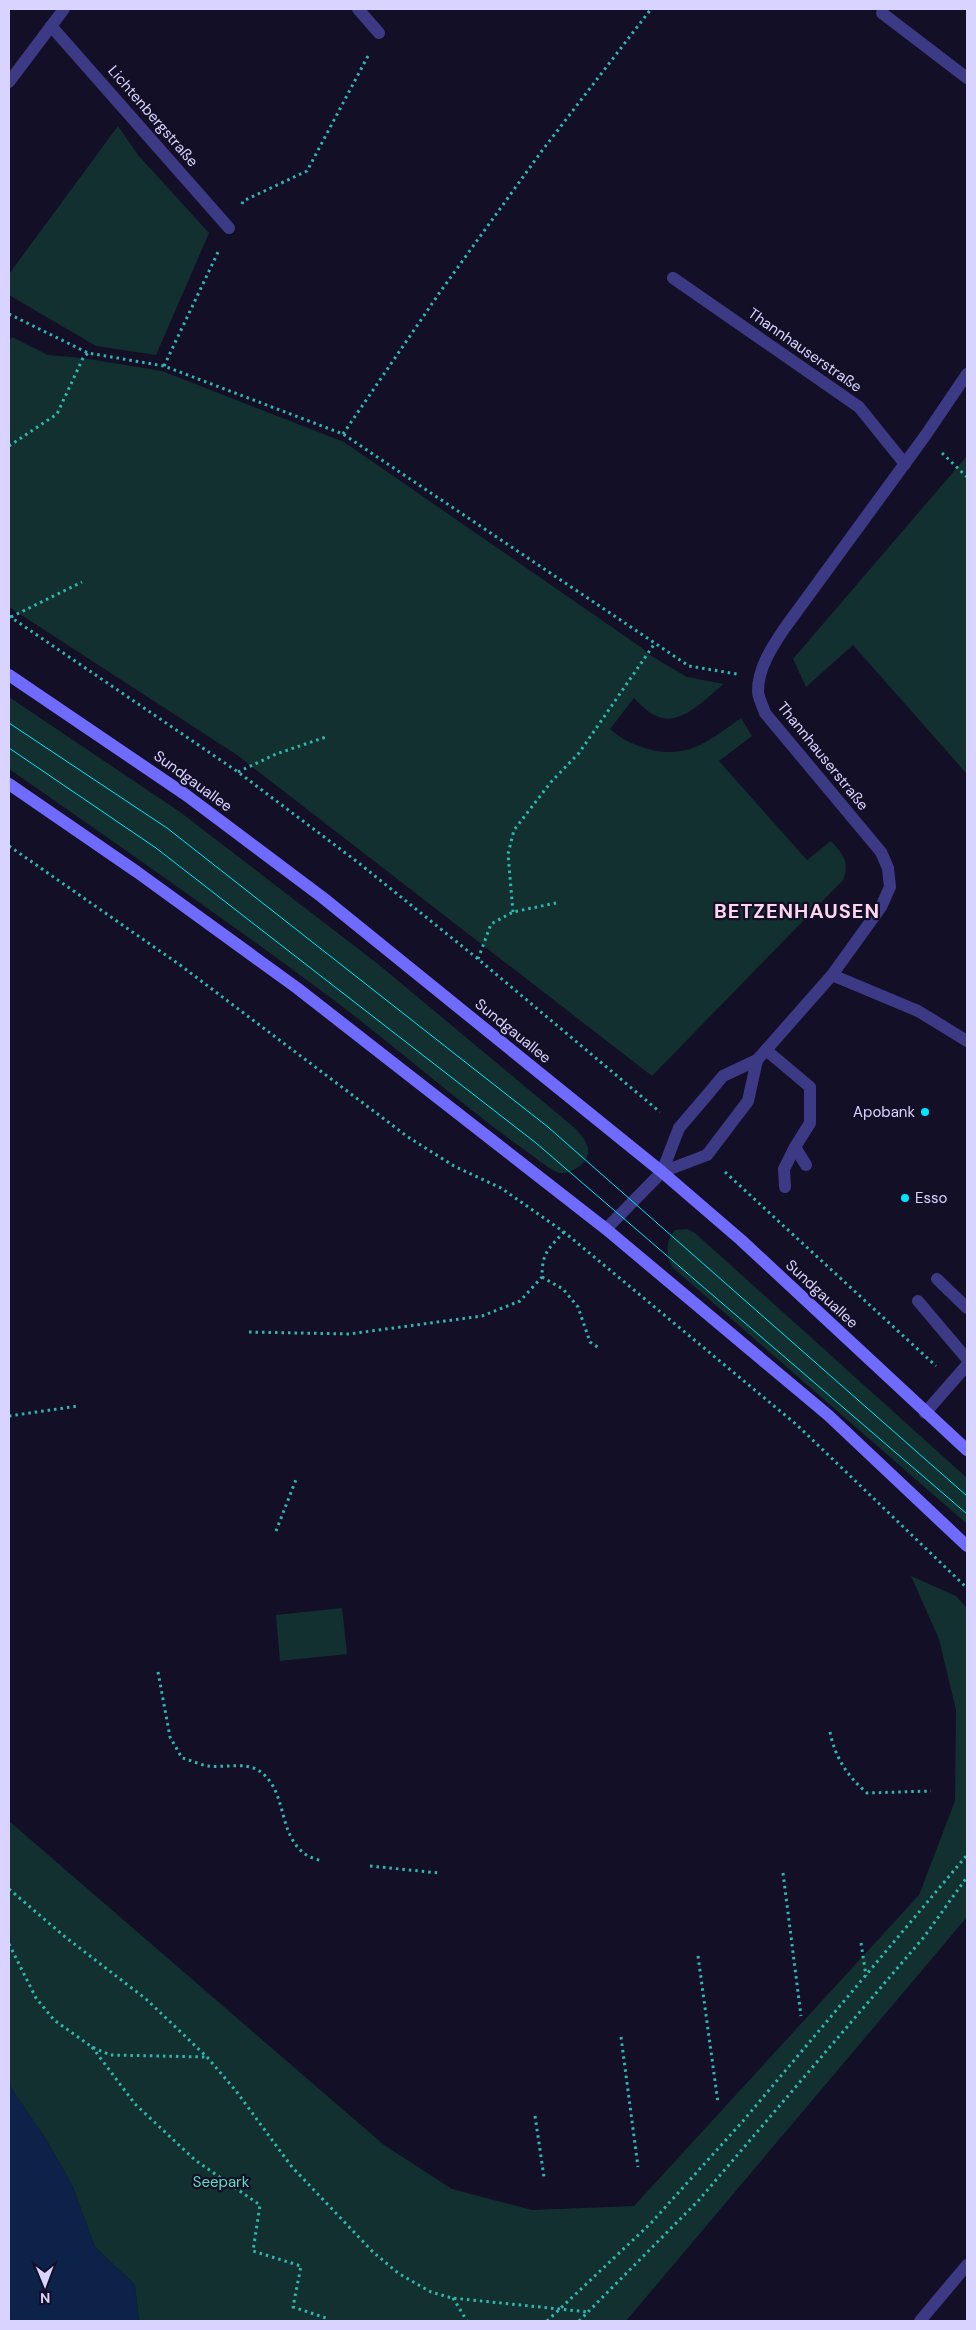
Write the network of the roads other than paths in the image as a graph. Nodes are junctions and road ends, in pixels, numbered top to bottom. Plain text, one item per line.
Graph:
1 (64, 9) edge
2 (358, 9) edge
3 (882, 13) dead end
4 (51, 26) junction
5 (380, 33) road end
6 (967, 78) edge
7 (9, 82) edge
8 (229, 228) road end
9 (674, 278) dead end
10 (967, 374) edge
11 (905, 464) junction
12 (9, 675) edge
13 (9, 784) edge
14 (832, 975) junction
15 (967, 1041) edge
16 (766, 1050) junction
17 (757, 1060) junction
18 (794, 1147) junction
19 (806, 1165) dead end
20 (662, 1172) junction
21 (785, 1187) dead end
22 (606, 1229) junction
23 (937, 1278) dead end
24 (918, 1301) dead end
25 (967, 1308) edge
26 (967, 1359) edge
27 (967, 1365) edge
28 (925, 1412) junction
29 (967, 1450) edge
30 (967, 1546) edge
31 (967, 2265) edge
32 (920, 2321) edge

1 - 4 street
2 - 5 street
3 - 6 street
4 - 7 street
4 - 8 street, Lichtenbergstraße
9 - 11 street, Thannhauserstraße
10 - 11 street, Thannhauserstraße
11 - 14 street, Thannhauserstraße
12 - 20 street, Sundgauallee
13 - 22 street
14 - 15 street
14 - 16 street, Thannhauserstraße
16 - 17 street, Thannhauserstraße
16 - 18 street
17 - 20 street, Thannhauserstraße
17 - 20 street, Thannhauserstraße
18 - 19 street
18 - 21 street
20 - 22 street, Thannhauserstraße
20 - 28 street, Sundgauallee
22 - 30 street
23 - 25 street
24 - 26 street
27 - 28 street
28 - 29 street, Sundgauallee
31 - 32 street

